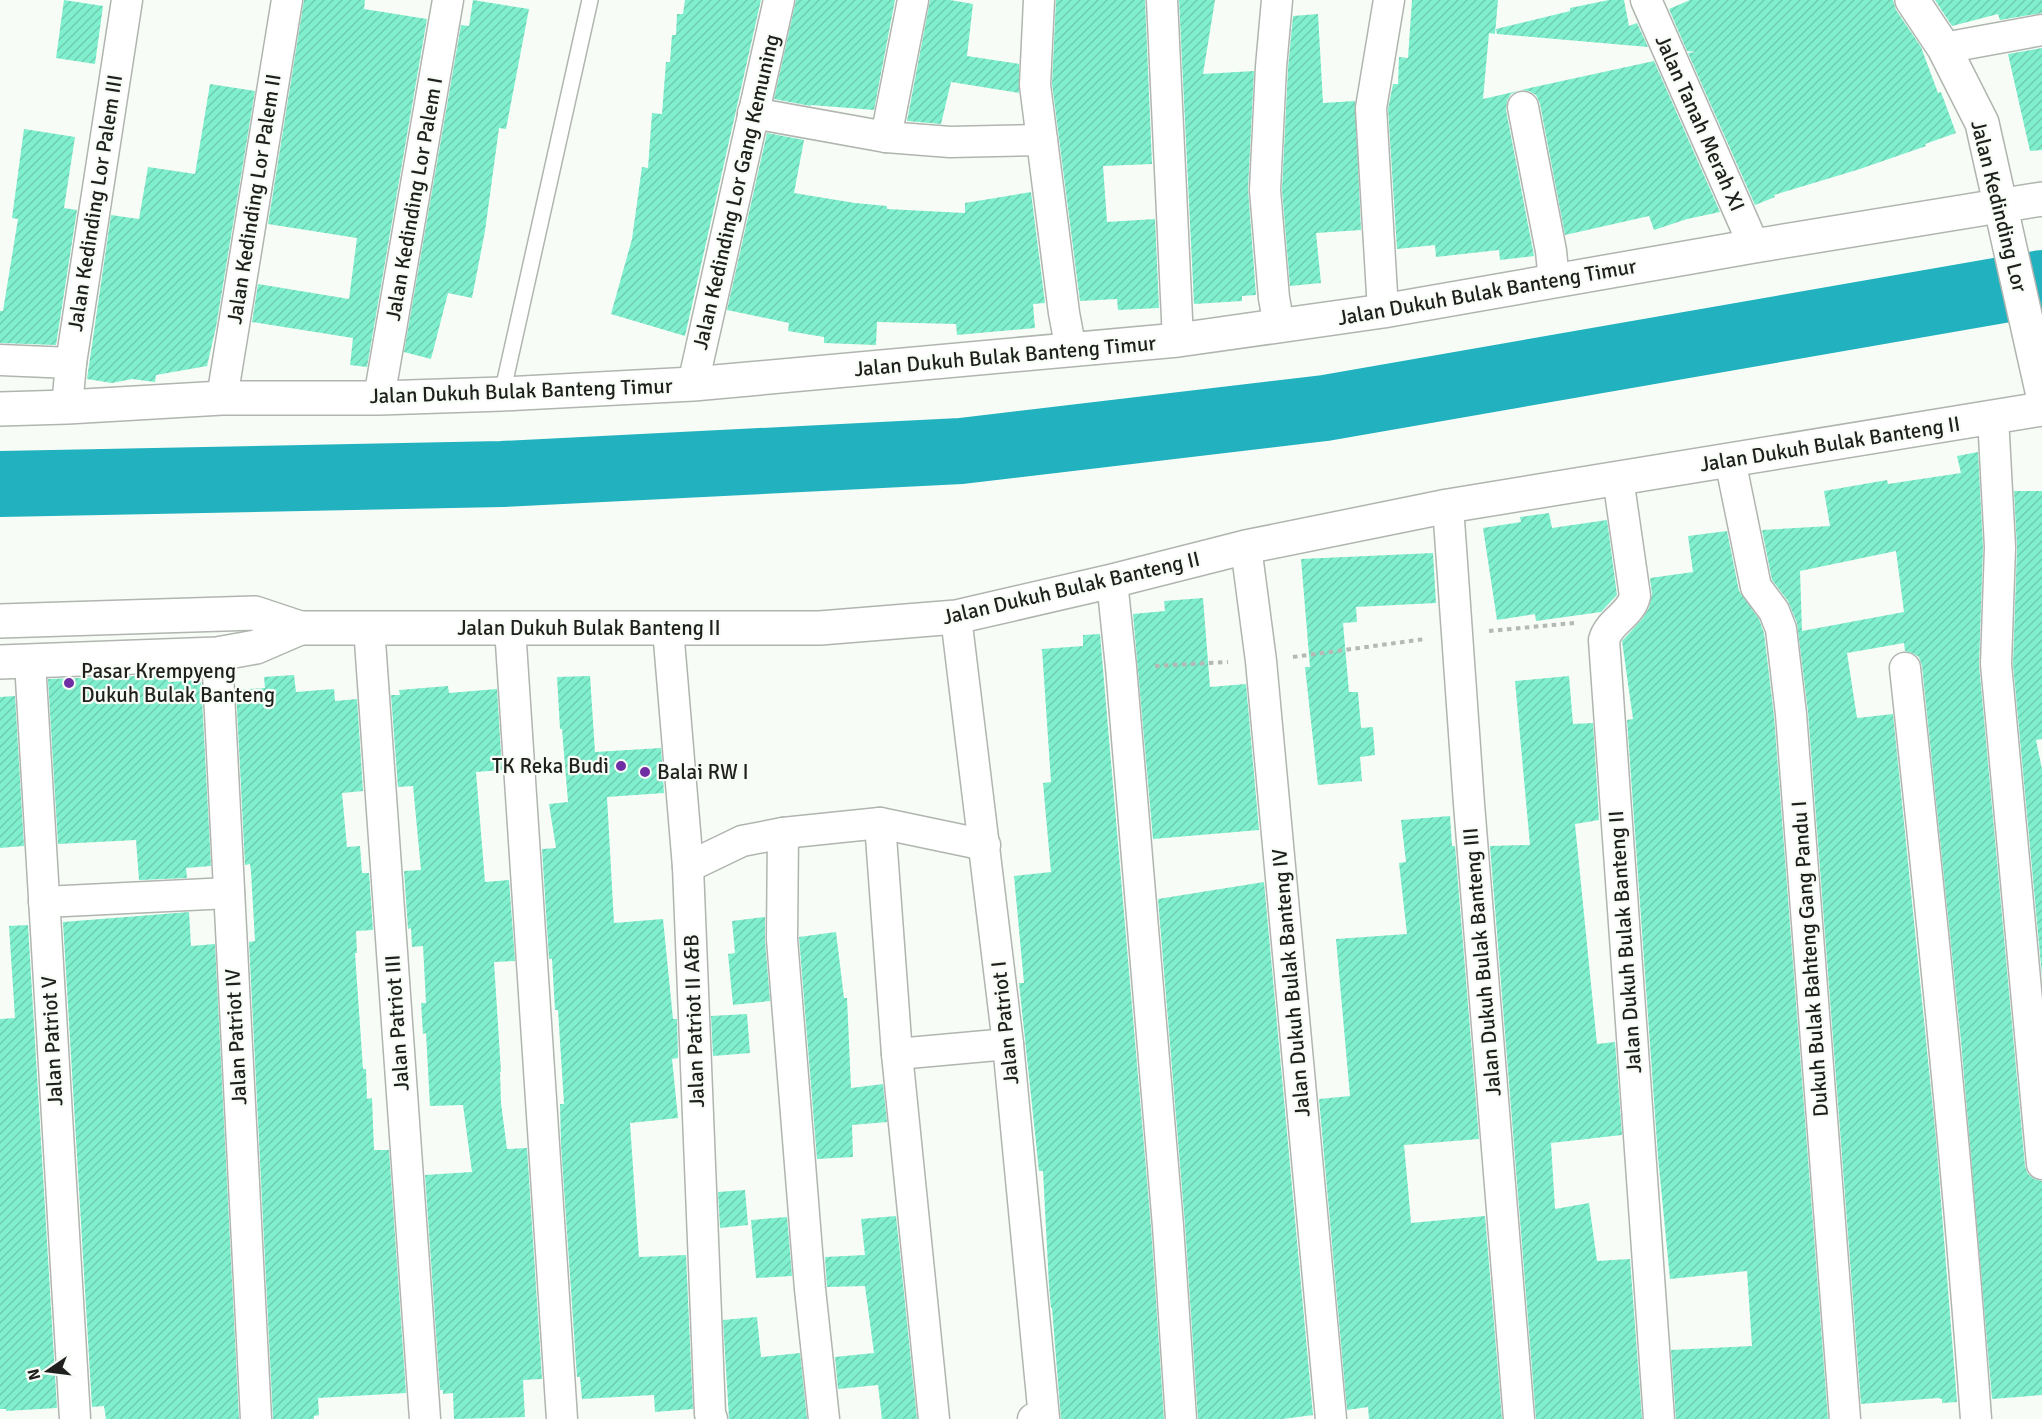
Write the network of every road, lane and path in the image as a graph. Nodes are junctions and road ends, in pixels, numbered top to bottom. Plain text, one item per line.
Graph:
1 (126, 0) edge
2 (287, 0) edge
3 (448, 0) edge
4 (590, 0) edge
5 (779, 0) edge
6 (913, 0) edge
7 (1039, 0) edge
8 (1162, 0) edge
9 (1277, 0) edge
10 (1389, 0) edge
11 (1646, 0) edge
12 (1912, 0) edge
13 (2042, 30) edge
14 (1944, 48) junction
15 (1523, 107) dead end
16 (753, 113) junction
17 (886, 137) junction
18 (1042, 140) junction
19 (2042, 200) edge
20 (2001, 207) junction
21 (1754, 246) junction
22 (1554, 281) junction
23 (1383, 311) junction
24 (1279, 327) junction
25 (1178, 340) junction
26 (1071, 350) junction
27 (0, 360) edge
28 (71, 363) junction
29 (693, 384) junction
30 (2042, 391) edge
31 (502, 394) junction
32 (222, 398) junction
33 (379, 398) junction
34 (67, 407) junction
35 (0, 408) edge
36 (2042, 409) edge
37 (1993, 417) junction
38 (1730, 460) junction
39 (1618, 478) junction
40 (1448, 506) junction
41 (1246, 547) junction
42 (1112, 581) junction
43 (956, 617) junction
44 (1620, 618) junction
45 (0, 621) edge
46 (369, 627) junction
47 (300, 628) junction
48 (510, 628) junction
49 (668, 629) junction
50 (1457, 634) junction
51 (217, 654) junction
52 (1261, 661) junction
53 (15, 662) edge
54 (1121, 667) junction
55 (1905, 668) dead end
56 (880, 823) junction
57 (783, 833) junction
58 (985, 845) junction
59 (688, 867) junction
60 (229, 893) junction
61 (44, 902) junction
62 (1008, 1044) junction
63 (897, 1054) junction
64 (2042, 1164) edge
65 (711, 1417) edge
66 (75, 1419) edge
67 (256, 1419) edge
68 (425, 1419) edge
69 (562, 1419) edge
70 (824, 1419) edge
71 (934, 1419) edge
72 (1033, 1419) edge
73 (1181, 1419) edge
74 (1331, 1419) edge
75 (1519, 1419) edge
76 (1659, 1419) edge
77 (1845, 1419) edge
78 (1976, 1419) edge

1 - 28 street, Jalan Kedinding Lor Palem III
2 - 32 street, Jalan Kedinding Lor Palem II
3 - 33 street, Jalan Kedinding Lor Palem I
4 - 31 lane
5 - 16 street, Jalan Kedinding Lor Gang Kemuning
6 - 17 street
7 - 18 street
8 - 25 street
9 - 24 street
10 - 23 street
11 - 21 street, Jalan Tanah Merah XI
12 - 14 street, Jalan Kedinding Lor
13 - 14 street
14 - 20 street, Jalan Kedinding Lor
15 - 22 street
16 - 17 street
16 - 29 street, Jalan Kedinding Lor Gang Kemuning
17 - 18 street
18 - 26 street
19 - 20 street, Jalan Dukuh Bulak Banteng Timur
20 - 21 street, Jalan Dukuh Bulak Banteng Timur
20 - 30 street, Jalan Kedinding Lor
21 - 22 street, Jalan Dukuh Bulak Banteng Timur
22 - 23 street, Jalan Dukuh Bulak Banteng Timur
23 - 24 street, Jalan Dukuh Bulak Banteng Timur
24 - 25 street, Jalan Dukuh Bulak Banteng Timur
25 - 26 street, Jalan Dukuh Bulak Banteng Timur
26 - 29 street, Jalan Dukuh Bulak Banteng Timur
27 - 28 street
28 - 34 street, Jalan Kedinding Lor Palem III
29 - 31 street, Jalan Dukuh Bulak Banteng Timur
31 - 33 street, Jalan Dukuh Bulak Banteng Timur
32 - 33 street, Jalan Dukuh Bulak Banteng Timur
32 - 34 street, Jalan Dukuh Bulak Banteng Timur
34 - 35 street, Jalan Dukuh Bulak Banteng Timur
36 - 37 street, Jalan Dukuh Bulak Banteng II
37 - 38 street, Jalan Dukuh Bulak Banteng II
37 - 64 street
38 - 39 street, Jalan Dukuh Bulak Banteng II
38 - 77 street, Dukuh Bulak Bahteng Gang Pandu I
39 - 40 street, Jalan Dukuh Bulak Banteng II
39 - 44 street, Jalan Dukuh Bulak Banteng II
40 - 41 street, Jalan Dukuh Bulak Banteng II
40 - 50 street, Jalan Dukuh Bulak Banteng III
41 - 42 street, Jalan Dukuh Bulak Banteng II
41 - 52 street, Jalan Dukuh Bulak Banteng IV
42 - 43 street, Jalan Dukuh Bulak Banteng II
42 - 54 street
43 - 49 street, Jalan Dukuh Bulak Banteng II
43 - 58 street, Jalan Patriot I
44 - 50 path
44 - 76 street, Jalan Dukuh Bulak Banteng II
45 - 47 street, Jalan Dukuh Bulak Banteng II
46 - 47 street, Jalan Dukuh Bulak Banteng II
46 - 48 street, Jalan Dukuh Bulak Banteng II
46 - 68 street, Jalan Patriot III
47 - 51 street, Jalan Dukuh Bulak Banteng II
48 - 49 street, Jalan Dukuh Bulak Banteng II
48 - 69 street
49 - 59 street, Jalan Patriot II A&B
50 - 52 path
50 - 75 street, Jalan Dukuh Bulak Banteng III
51 - 53 street, Jalan Dukuh Bulak Banteng II
51 - 60 street, Jalan Patriot IV
52 - 54 path
52 - 74 street, Jalan Dukuh Bulak Banteng IV
53 - 61 street, Jalan Patriot V
54 - 73 street
55 - 78 street
56 - 57 street
56 - 58 street
56 - 63 street
57 - 59 street
57 - 70 street
58 - 62 street, Jalan Patriot I
59 - 65 street, Jalan Patriot II A&B
60 - 61 street
60 - 67 street, Jalan Patriot IV
61 - 66 street, Jalan Patriot V
62 - 63 street
62 - 72 street, Jalan Patriot I
63 - 71 street

